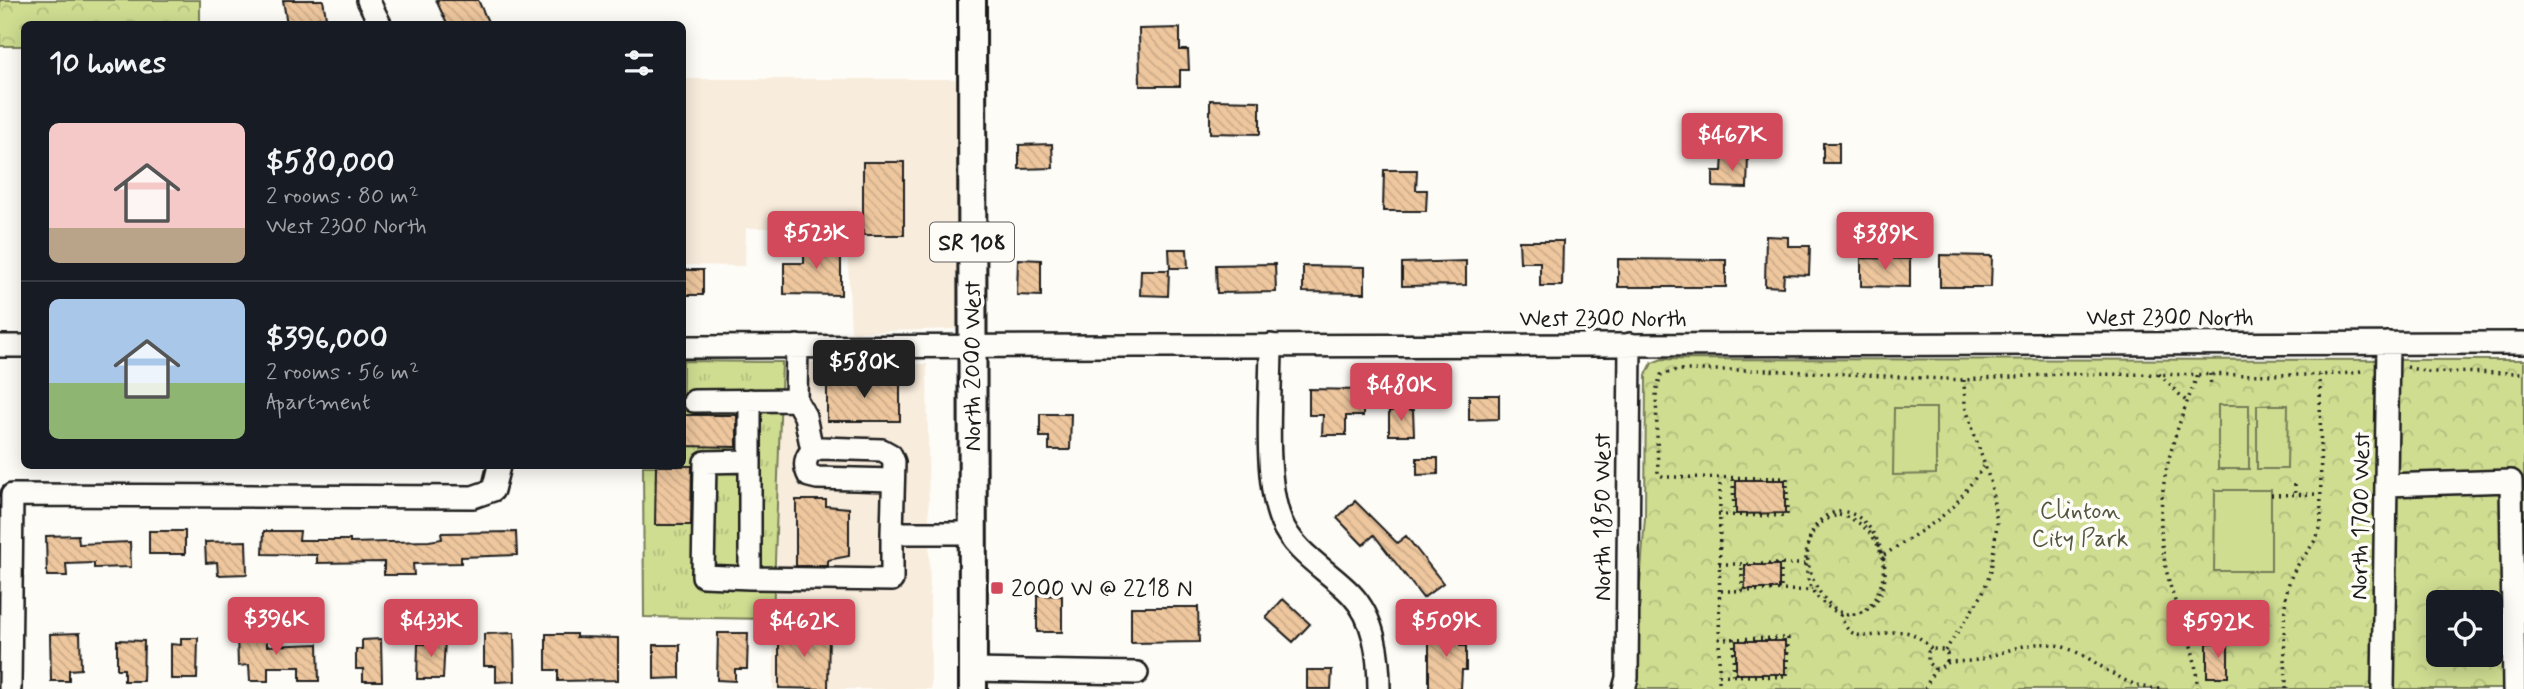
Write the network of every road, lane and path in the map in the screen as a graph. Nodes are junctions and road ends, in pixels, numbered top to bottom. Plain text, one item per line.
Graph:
1 (369, 0) edge
2 (972, 0) edge
3 (379, 21) edge
4 (2388, 343) junction
5 (2524, 343) edge
6 (1630, 344) junction
7 (972, 345) junction
8 (1271, 345) junction
9 (0, 346) edge
10 (21, 346) edge
11 (797, 346) junction
12 (686, 347) edge
13 (2407, 367) dead end
14 (2366, 370) dead end
15 (2524, 373) edge
16 (2159, 374) junction
17 (2198, 374) junction
18 (2210, 374) junction
19 (2320, 375) junction
20 (1964, 380) junction
21 (2211, 388) dead end
22 (750, 400) junction
23 (796, 400) junction
24 (694, 401) dead end
25 (2187, 402) junction
26 (812, 450) junction
27 (750, 461) junction
28 (1985, 465) junction
29 (498, 469) edge
30 (1720, 479) junction
31 (1733, 479) junction
32 (893, 480) junction
33 (2295, 484) dead end
34 (2386, 485) junction
35 (2320, 494) junction
36 (2271, 495) dead end
37 (2295, 495) junction
38 (1718, 515) junction
39 (1734, 515) junction
40 (892, 533) junction
41 (972, 533) junction
42 (1884, 555) junction
43 (1719, 564) junction
44 (1742, 564) junction
45 (1781, 564) junction
46 (1807, 564) junction
47 (750, 578) junction
48 (1881, 587) joint
49 (1814, 590) junction
50 (1720, 591) junction
51 (1742, 591) junction
52 (1781, 591) junction
53 (1841, 615) junction
54 (1734, 638) junction
55 (1718, 639) junction
56 (1932, 650) junction
57 (1945, 652) junction
58 (1947, 662) junction
59 (1935, 668) junction
60 (1137, 673) dead end
61 (1719, 676) junction
62 (1733, 676) junction
63 (973, 679) edge
64 (10, 689) edge
65 (1379, 689) edge
66 (1624, 689) edge
67 (1719, 689) edge
68 (1925, 689) edge
69 (2163, 689) edge
70 (2197, 689) edge
71 (2286, 689) edge
72 (2383, 689) edge
73 (2514, 689) edge

1 - 3 street
2 - 7 main road, North 2000 West / SR 108
4 - 5 street, West 2300 North
4 - 6 street, West 2300 North
4 - 34 street, North 1700 West
6 - 8 street, West 2300 North
6 - 66 street, North 1850 West
7 - 8 street, West 2300 North
7 - 11 street, West 2300 North
7 - 41 main road, North 2000 West / SR 108
8 - 65 street
9 - 10 street
11 - 12 street, West 2300 North
11 - 23 street
13 - 15 path
14 - 19 path
16 - 17 path
16 - 20 path
16 - 25 path
17 - 18 path
17 - 25 path
18 - 19 path
18 - 21 path
19 - 35 path
20 - 28 path
20 - 30 path
22 - 23 street
22 - 24 street
22 - 27 street
23 - 26 street
25 - 70 path
26 - 32 street
26 - 32 street
27 - 47 street
27 - 47 street
28 - 42 path
28 - 57 path
29 - 64 street
30 - 31 path
30 - 38 path
31 - 39 path
31 - 39 path
32 - 40 street
33 - 37 path
34 - 72 street, North 1700 West
34 - 73 street
35 - 37 path
35 - 71 path
36 - 37 path
38 - 39 path
38 - 43 path
40 - 41 street
40 - 47 street
41 - 63 main road, North 2000 West / SR 108
42 - 46 path
42 - 53 path
43 - 44 path
43 - 50 path
44 - 45 path
44 - 51 path
45 - 46 path
45 - 52 path
46 - 49 path
48 - 48 path
49 - 52 path
49 - 53 path
50 - 51 path
50 - 55 path
51 - 52 path
53 - 56 path
54 - 55 path
54 - 62 path
54 - 62 path
55 - 61 path
56 - 57 path
56 - 59 path
57 - 58 path
58 - 59 path
58 - 69 path
59 - 68 path
60 - 63 street
61 - 62 path
61 - 67 path

